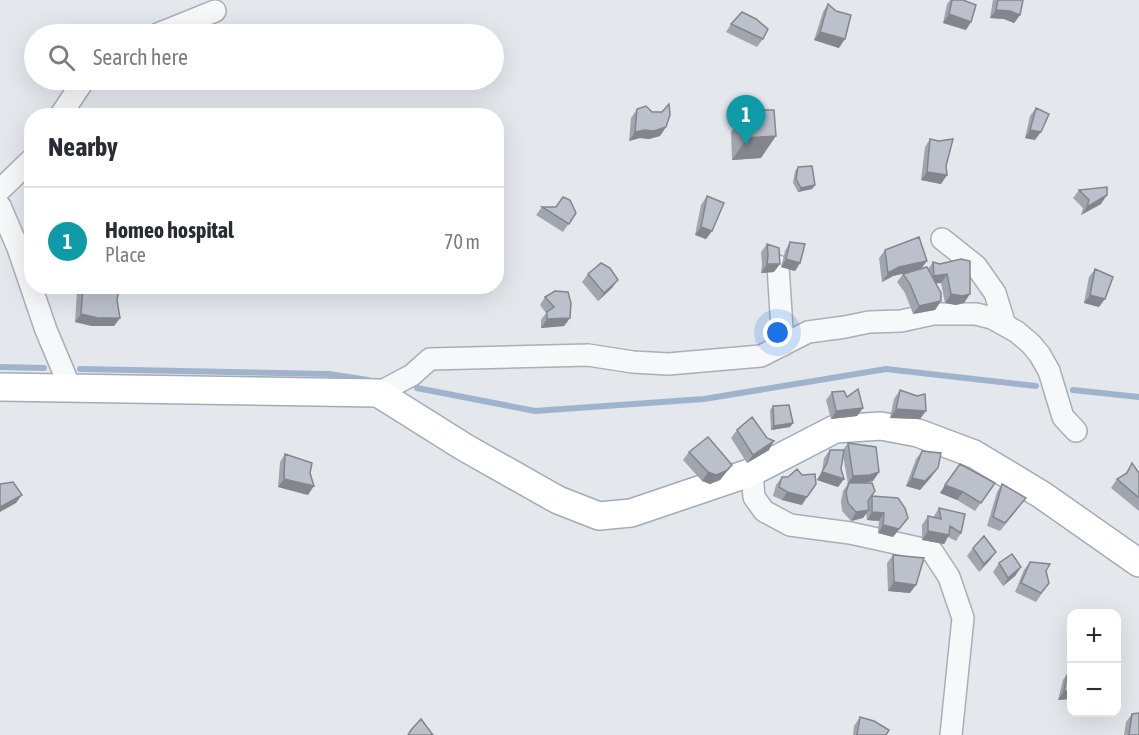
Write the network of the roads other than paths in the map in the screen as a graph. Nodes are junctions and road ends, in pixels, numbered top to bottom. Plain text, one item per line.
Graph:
1 (215, 11) dead end
2 (183, 24) edge
3 (77, 90) edge
4 (65, 108) edge
5 (24, 167) edge
6 (0, 190) edge
7 (0, 206) edge
8 (942, 238) dead end
9 (24, 266) edge
10 (778, 266) edge
11 (34, 294) edge
12 (1005, 325) junction
13 (783, 345) junction
14 (0, 387) edge
15 (70, 387) junction
16 (378, 393) junction
17 (1076, 431) dead end
18 (752, 472) junction
19 (1139, 563) edge
20 (951, 735) edge

1 - 2 street
3 - 4 street
5 - 6 street
7 - 9 street
8 - 12 street
10 - 13 street
11 - 15 street
12 - 13 street
12 - 17 street
13 - 16 street
14 - 15 main road
15 - 16 main road
16 - 18 main road
18 - 19 main road
18 - 20 street

